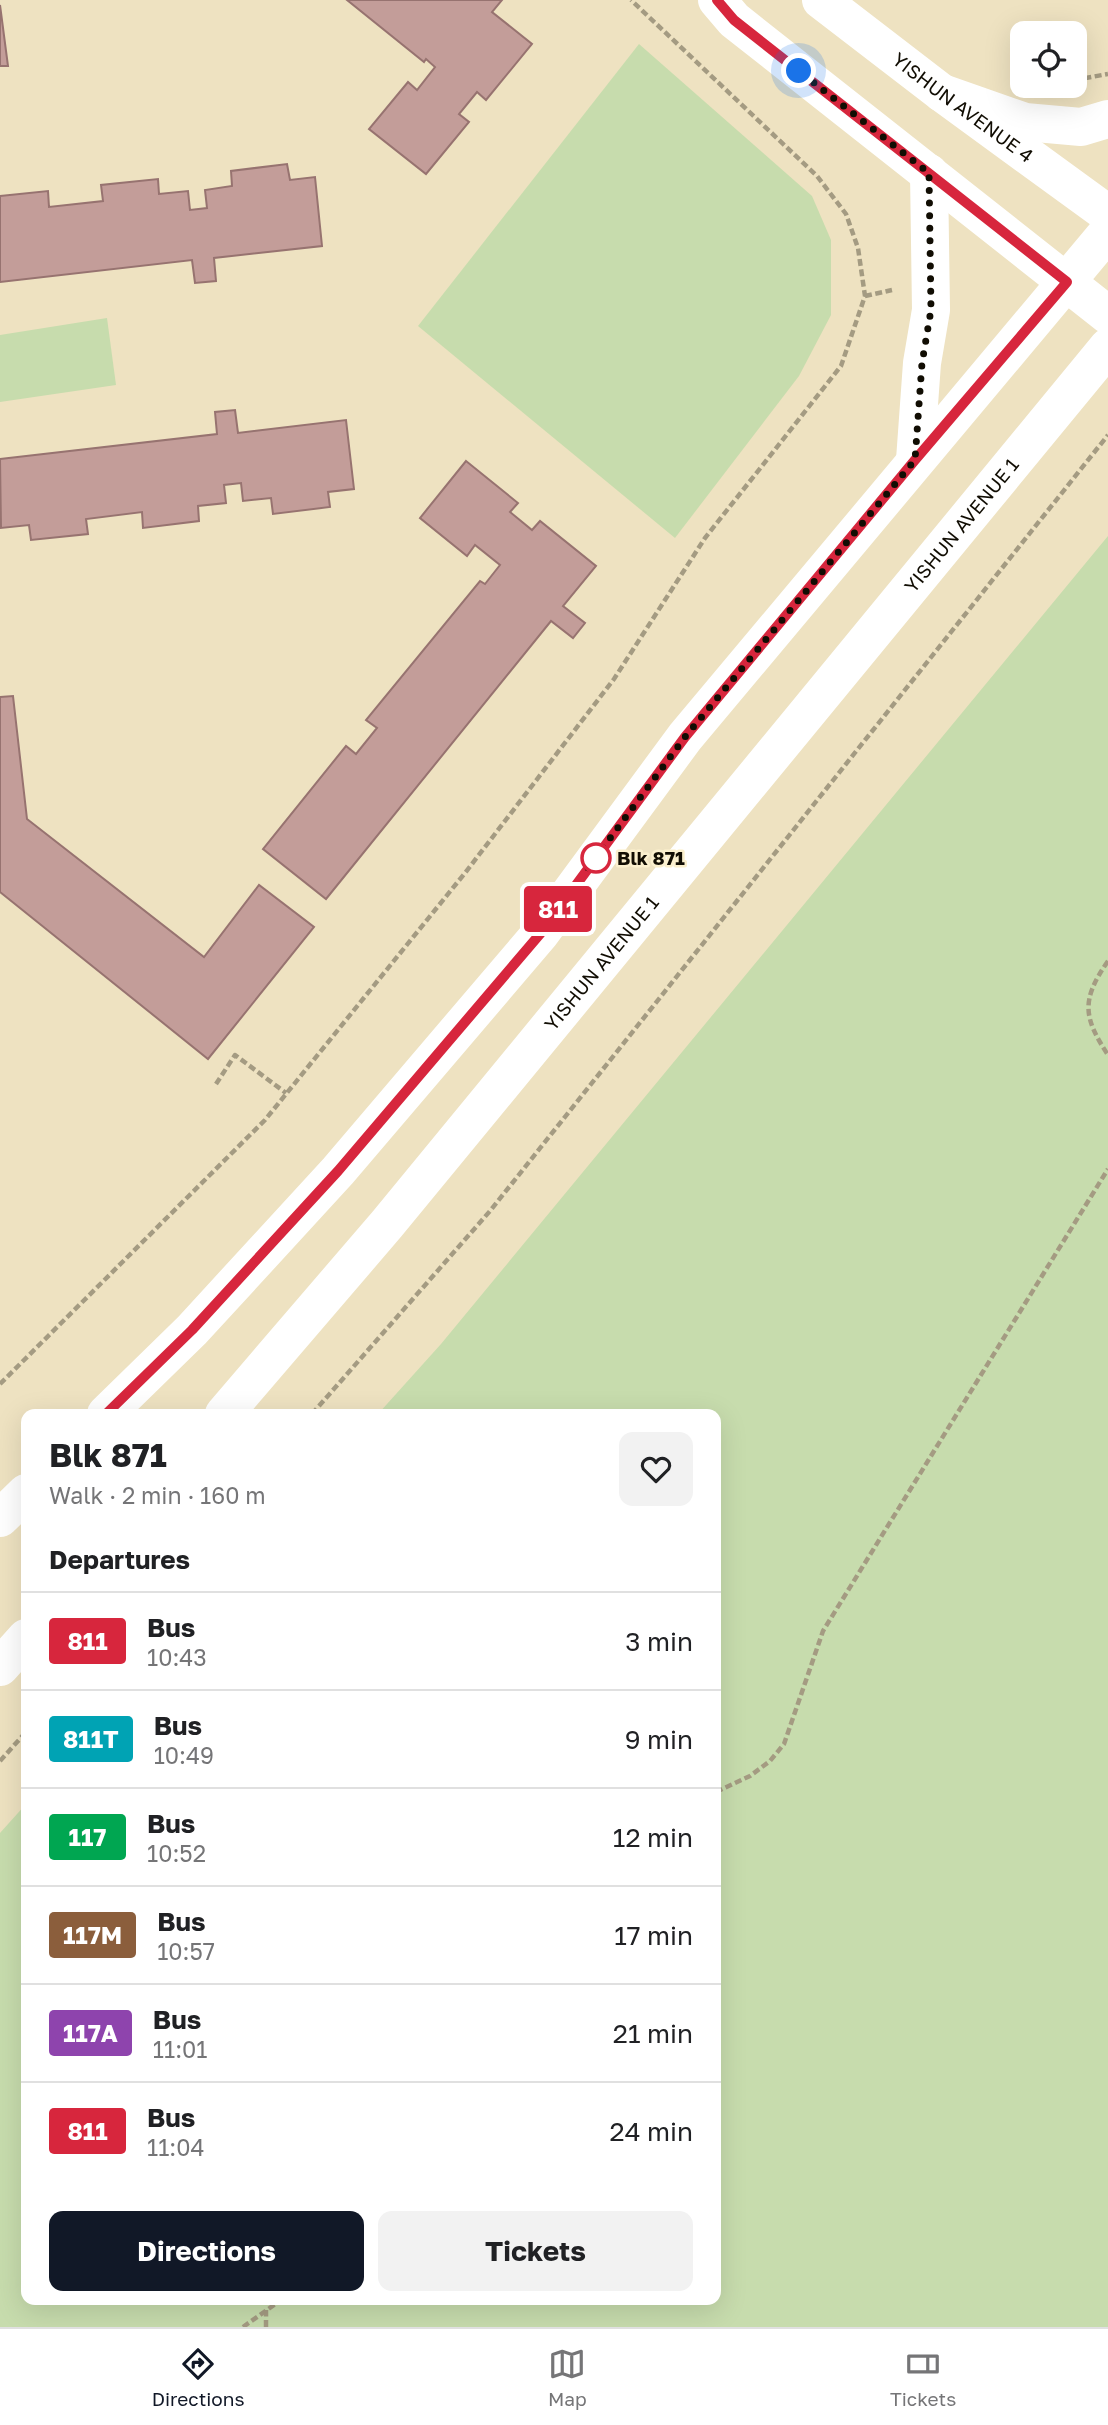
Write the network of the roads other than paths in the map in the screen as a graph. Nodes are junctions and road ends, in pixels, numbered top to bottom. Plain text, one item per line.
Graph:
1 (717, 0) edge
2 (821, 0) edge
3 (942, 93) junction
4 (1108, 119) edge
5 (929, 173) junction
6 (1108, 214) edge
7 (1108, 232) edge
8 (1067, 282) junction
9 (1108, 316) edge
10 (1108, 347) edge
11 (915, 460) junction
12 (111, 1409) edge
13 (228, 1409) edge
14 (21, 1498) edge
15 (0, 1518) edge
16 (21, 1644) edge
17 (0, 1667) edge

1 - 5 main road
2 - 3 main road, YISHUN AVENUE 4
3 - 4 main road
3 - 6 main road, YISHUN AVENUE 4
5 - 8 main road
5 - 11 main road
7 - 8 main road
8 - 9 main road
8 - 11 main road
10 - 13 main road, YISHUN AVENUE 1
11 - 12 main road
14 - 15 main road
16 - 17 main road

